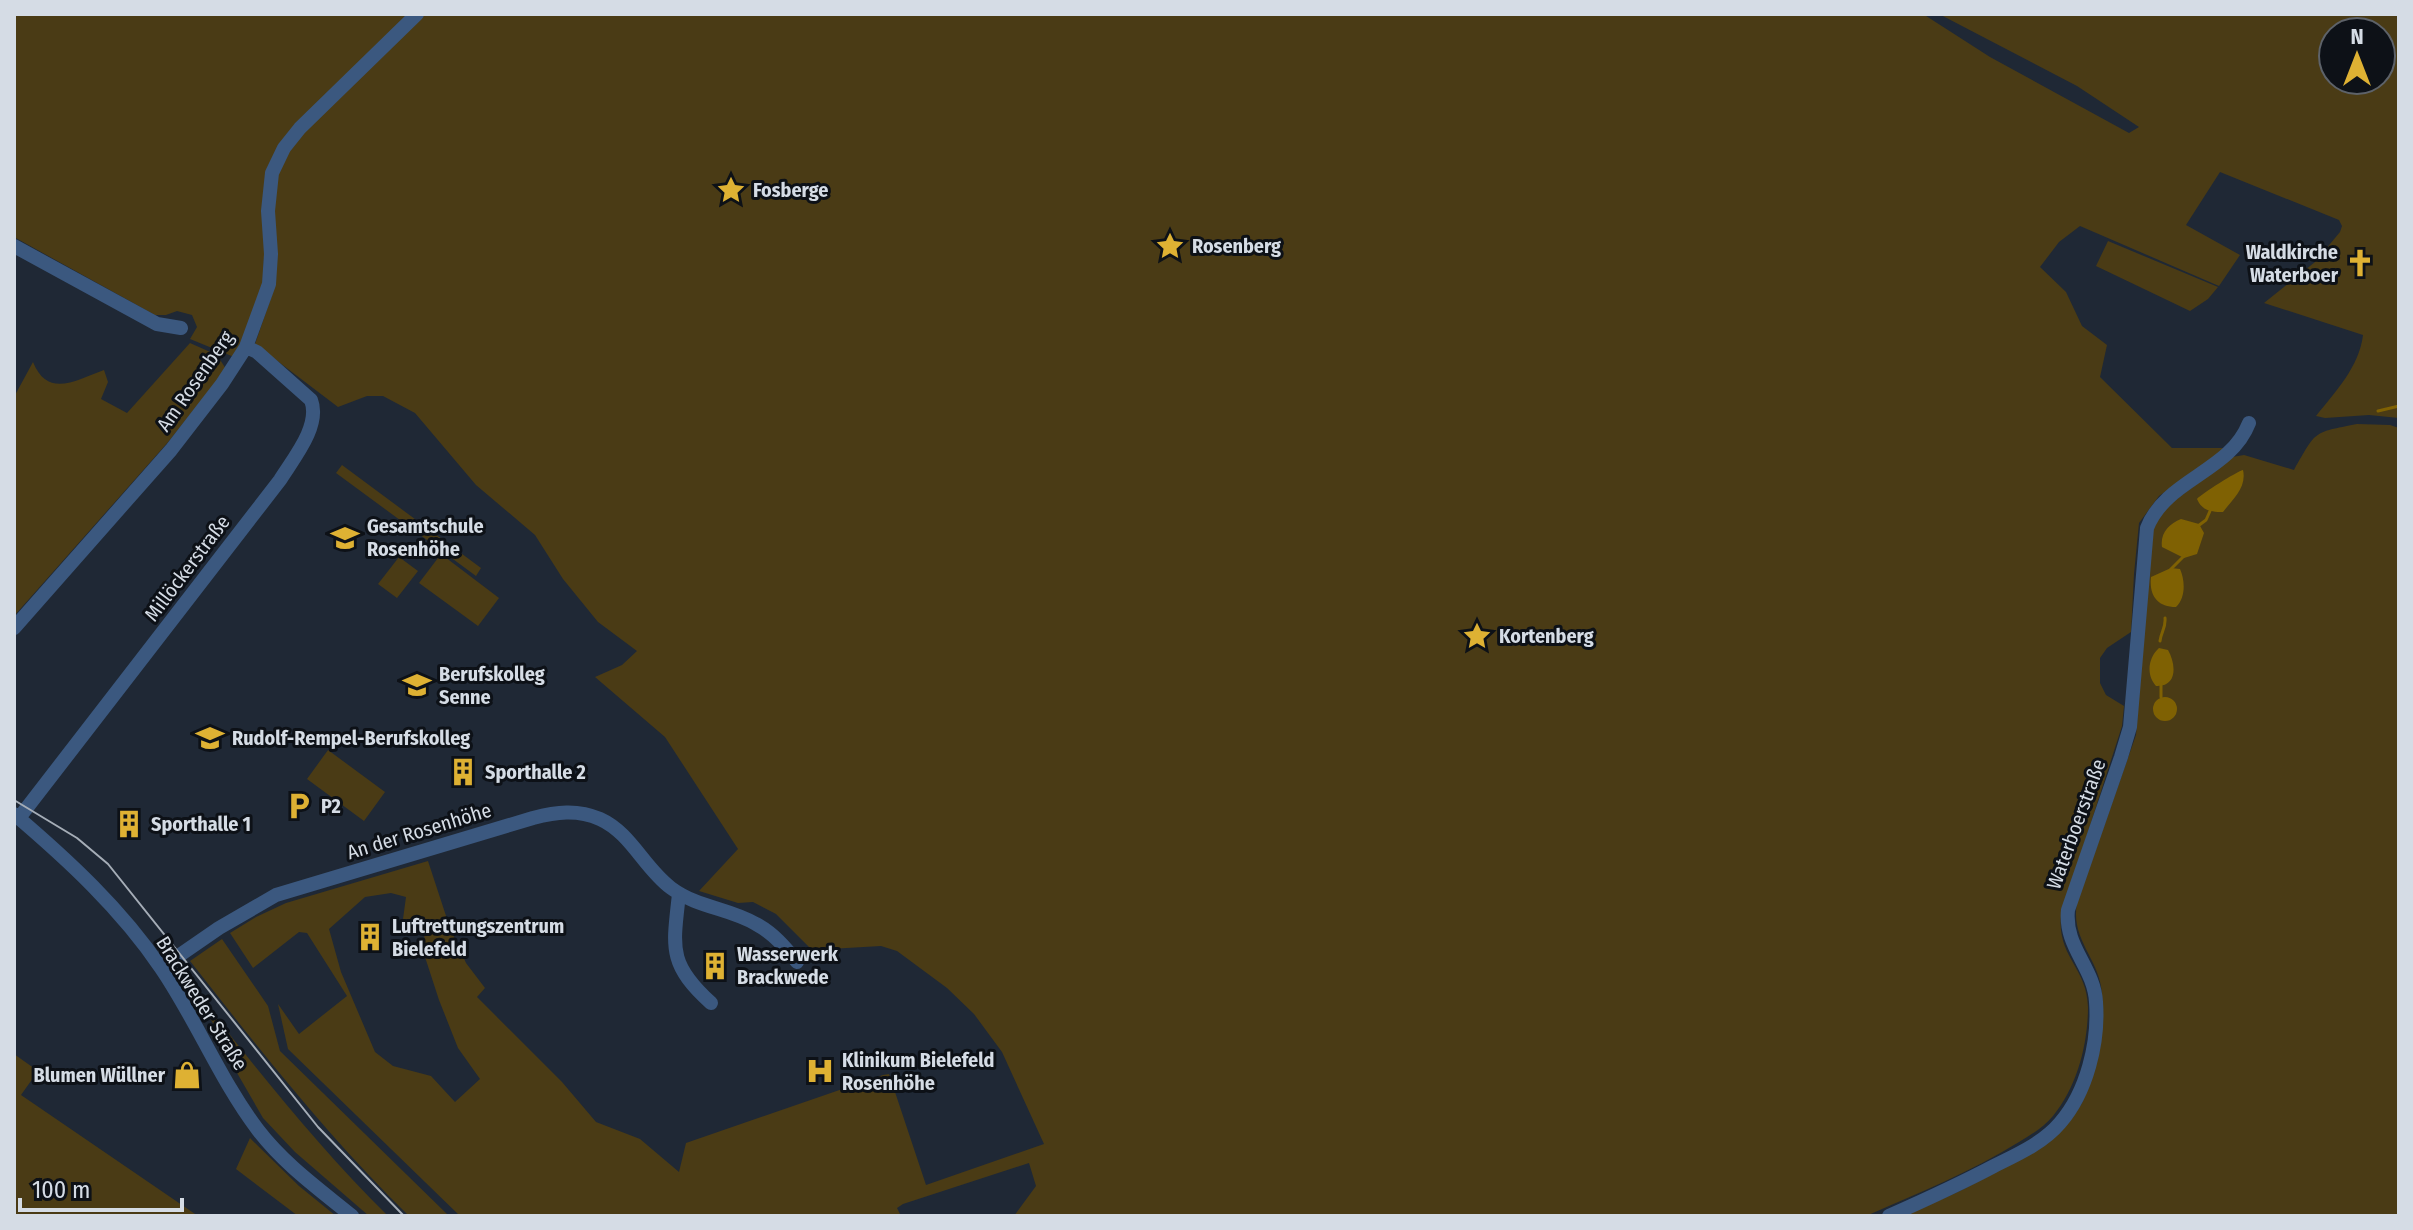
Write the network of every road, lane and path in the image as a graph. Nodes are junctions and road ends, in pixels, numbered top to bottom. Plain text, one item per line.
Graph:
1 (417, 14) edge
2 (14, 246) edge
3 (181, 328) dead end
4 (246, 347) junction
5 (2249, 423) dead end
6 (14, 628) edge
7 (17, 816) edge
8 (679, 894) junction
9 (797, 962) dead end
10 (161, 968) junction
11 (711, 1003) dead end
12 (352, 1216) edge
13 (1889, 1216) edge

1 - 4 street, Am Rosenberg
2 - 3 street
4 - 6 street, Am Rosenberg
4 - 7 street, Millöckerstraße
5 - 13 street, Waterboerstraße
7 - 10 street, Brackweder Straße
8 - 9 street, An der Rosenhöhe
8 - 10 street, An der Rosenhöhe
8 - 11 street
10 - 12 street, Brackweder Straße

